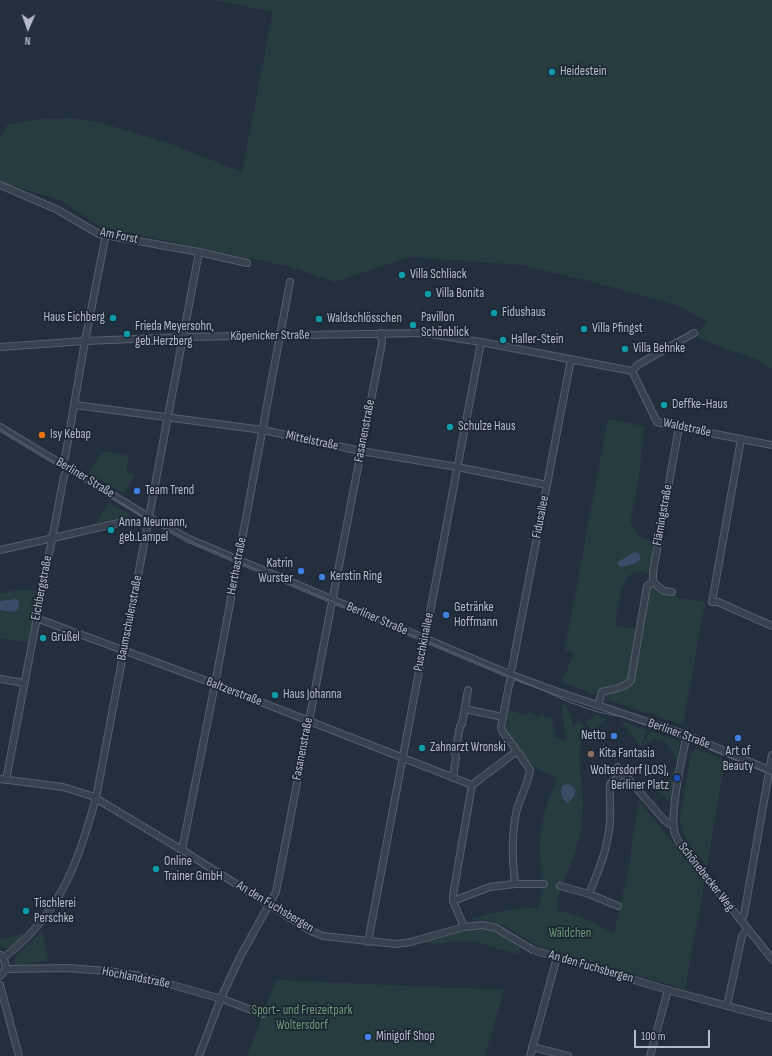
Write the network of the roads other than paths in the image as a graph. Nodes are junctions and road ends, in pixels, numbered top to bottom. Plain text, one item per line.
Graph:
1 (0, 185) edge
2 (106, 234) junction
3 (199, 252) junction
4 (247, 263) dead end
5 (290, 282) dead end
6 (694, 333) dead end
7 (382, 334) junction
8 (280, 336) junction
9 (183, 337) junction
10 (85, 341) junction
11 (481, 342) junction
12 (0, 347) edge
13 (571, 359) junction
14 (632, 372) junction
15 (75, 405) junction
16 (167, 418) junction
17 (0, 427) edge
18 (679, 427) junction
19 (263, 430) junction
20 (741, 439) junction
21 (772, 445) edge
22 (361, 451) junction
23 (62, 464) junction
24 (458, 467) junction
25 (68, 468) junction
26 (547, 485) junction
27 (149, 517) junction
28 (127, 521) dead end
29 (51, 539) junction
30 (0, 550) edge
31 (238, 560) junction
32 (653, 582) junction
33 (672, 592) dead end
34 (332, 600) junction
35 (36, 618) junction
36 (772, 626) edge
37 (425, 639) junction
38 (124, 650) junction
39 (511, 675) junction
40 (0, 679) edge
41 (24, 683) junction
42 (215, 684) junction
43 (468, 690) dead end
44 (598, 705) junction
45 (465, 709) junction
46 (504, 717) junction
47 (308, 722) junction
48 (688, 735) junction
49 (517, 751) junction
50 (772, 755) edge
51 (403, 758) junction
52 (618, 767) dead end
53 (771, 770) edge
54 (624, 773) junction
55 (452, 778) junction
56 (3, 779) edge
57 (472, 785) junction
58 (96, 798) junction
59 (673, 824) junction
60 (182, 850) junction
61 (515, 884) junction
62 (544, 884) dead end
63 (560, 886) dead end
64 (589, 894) junction
65 (453, 901) junction
66 (268, 904) junction
67 (618, 906) dead end
68 (740, 920) junction
69 (464, 927) junction
70 (747, 928) junction
71 (368, 942) junction
72 (2, 956) edge
73 (557, 957) junction
74 (772, 959) edge
75 (5, 970) junction
76 (0, 976) edge
77 (0, 985) edge
78 (668, 990) junction
79 (221, 998) junction
80 (727, 1006) junction
81 (262, 1014) dead end
82 (772, 1018) edge
83 (532, 1047) junction
84 (20, 1056) edge
85 (199, 1056) edge
86 (530, 1056) edge
87 (568, 1056) edge
88 (650, 1056) edge

1 - 2 street, Am Forst
2 - 3 street, Am Forst
2 - 10 street
3 - 4 street, Am Forst
3 - 9 street, Baumschulenstraße
5 - 8 street, Herthastraße
6 - 14 street
7 - 8 street, Köpenicker Straße
7 - 11 street, Köpenicker Straße
7 - 22 street, Fasanenstraße
8 - 9 street, Köpenicker Straße
8 - 19 street, Herthastraße
9 - 10 street, Köpenicker Straße
9 - 16 street, Baumschulenstraße
10 - 12 street, Köpenicker Straße
10 - 15 street
11 - 13 street, Köpenicker Straße
11 - 24 street, Puschkinallee
13 - 14 street, Köpenicker Straße
13 - 26 street, Fidusallee
14 - 18 street, Waldstraße
15 - 16 street, Mittelstraße
15 - 23 street
16 - 19 street, Mittelstraße
16 - 27 street, Baumschulenstraße
17 - 23 street, Berliner Straße
18 - 20 street, Waldstraße
18 - 32 street, Flämingstraße
19 - 22 street, Mittelstraße
19 - 31 street, Herthastraße
20 - 21 street, Waldstraße
20 - 36 street
22 - 24 street, Mittelstraße
22 - 34 street, Fasanenstraße
23 - 25 street, Berliner Straße
24 - 26 street, Mittelstraße
24 - 37 street, Puschkinallee
25 - 27 street, Berliner Straße
25 - 29 street, Eichbergstraße
26 - 39 street, Fidusallee
27 - 31 street, Berliner Straße
27 - 38 street, Baumschulenstraße
28 - 29 street
29 - 30 street
29 - 35 street, Eichbergstraße
31 - 34 street, Berliner Straße
31 - 42 street, Herthastraße
32 - 33 street
32 - 44 street
34 - 37 street, Berliner Straße
34 - 47 street, Fasanenstraße
35 - 38 street, Baltzerstraße
35 - 41 street, Eichbergstraße
37 - 39 street, Berliner Straße
37 - 51 street, Puschkinallee
38 - 42 street, Baltzerstraße
38 - 58 street, Baumschulenstraße
39 - 44 street, Berliner Straße
39 - 46 street, Fidusallee
40 - 41 street
41 - 56 street, Eichbergstraße
42 - 47 street, Baltzerstraße
42 - 60 street, Herthastraße
43 - 45 street
44 - 48 street, Berliner Straße
45 - 46 street
45 - 55 street
46 - 49 street, Fidusallee
47 - 51 street, Baltzerstraße
47 - 66 street, Fasanenstraße
48 - 53 street, Berliner Straße
48 - 59 street, Schönebecker Weg
49 - 57 street
49 - 61 street, Fidusallee
50 - 53 street
51 - 55 street, Baltzerstraße
51 - 71 street, Puschkinallee
52 - 54 street
53 - 68 street
54 - 59 street
54 - 64 street
55 - 57 street
56 - 58 street, An den Fuchsbergen
57 - 65 street
58 - 60 street, An den Fuchsbergen
58 - 72 street, Baumschulenstraße
59 - 68 street, Schönebecker Weg
60 - 66 street, An den Fuchsbergen
61 - 62 street
61 - 65 street
63 - 64 street
64 - 67 street
65 - 69 street
66 - 71 street, An den Fuchsbergen
66 - 79 street, Fasanenstraße
68 - 70 street, Schönebecker Weg
69 - 71 street, An den Fuchsbergen
69 - 73 street, An den Fuchsbergen
70 - 74 street, Schönebecker Weg
70 - 80 street
72 - 75 street
73 - 78 street, An den Fuchsbergen
73 - 83 street
75 - 76 street
75 - 79 street, Hochlandstraße
77 - 84 street
78 - 80 street, An den Fuchsbergen
78 - 88 street
79 - 81 street, Hochlandstraße
79 - 85 street, Fasanenstraße
80 - 82 street, An den Fuchsbergen
83 - 86 street
83 - 87 street

